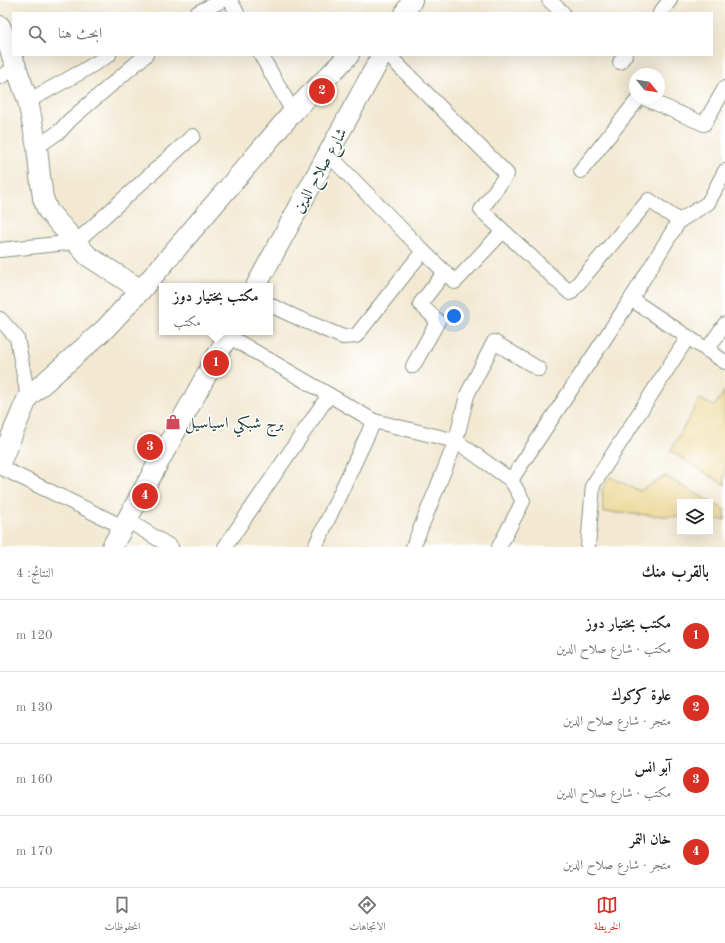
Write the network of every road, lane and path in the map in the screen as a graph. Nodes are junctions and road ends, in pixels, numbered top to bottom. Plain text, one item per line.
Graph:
1 (223, 0) edge
2 (230, 0) edge
3 (412, 0) edge
4 (549, 0) edge
5 (670, 0) edge
6 (199, 12) edge
7 (236, 12) edge
8 (406, 12) edge
9 (562, 12) edge
10 (661, 12) edge
11 (0, 26) edge
12 (107, 56) edge
13 (145, 56) edge
14 (262, 56) edge
15 (348, 56) edge
16 (381, 56) edge
17 (389, 56) edge
18 (8, 72) edge
19 (725, 88) edge
20 (28, 101) junction
21 (634, 104) edge
22 (658, 104) edge
23 (293, 112) junction
24 (193, 136) dead end
25 (37, 147) junction
26 (328, 154) junction
27 (582, 171) dead end
28 (725, 171) edge
29 (679, 221) junction
30 (503, 231) junction
31 (76, 242) junction
32 (0, 250) edge
33 (423, 251) junction
34 (445, 272) junction
35 (258, 283) edge
36 (141, 290) junction
37 (631, 299) junction
38 (273, 306) edge
39 (0, 320) edge
40 (725, 324) edge
41 (228, 335) edge
42 (231, 335) edge
43 (688, 337) junction
44 (707, 350) junction
45 (725, 362) edge
46 (414, 366) dead end
47 (539, 369) dead end
48 (329, 395) junction
49 (28, 397) junction
50 (374, 421) junction
51 (456, 441) junction
52 (0, 463) edge
53 (0, 467) edge
54 (511, 480) junction
55 (125, 524) junction
56 (112, 547) edge
57 (171, 547) edge
58 (225, 547) edge
59 (315, 547) edge
60 (413, 547) edge
61 (499, 547) edge
62 (588, 547) edge

1 - 6 street
2 - 7 street
3 - 8 street
4 - 9 street
5 - 10 street
11 - 18 street
12 - 20 street
13 - 25 street
14 - 23 street
15 - 23 street
16 - 26 street, شارع صلاح الدين
17 - 30 street
18 - 20 street
19 - 22 street
20 - 25 street
21 - 27 street
23 - 36 street
24 - 31 street
25 - 31 street
26 - 33 street
26 - 35 street, شارع صلاح الدين
28 - 29 street
29 - 30 street
29 - 37 street
30 - 34 street
31 - 32 street
31 - 36 street
33 - 34 street
33 - 38 street
34 - 46 street
36 - 49 street
37 - 43 street
37 - 54 street
39 - 49 street
40 - 44 street
41 - 55 street
42 - 48 street
43 - 44 street
43 - 62 street
44 - 45 street
47 - 51 street
48 - 50 street
48 - 58 street
49 - 52 street
50 - 51 street
50 - 59 street
51 - 54 street
51 - 60 street
53 - 55 street
54 - 61 street
55 - 56 street
55 - 57 street

